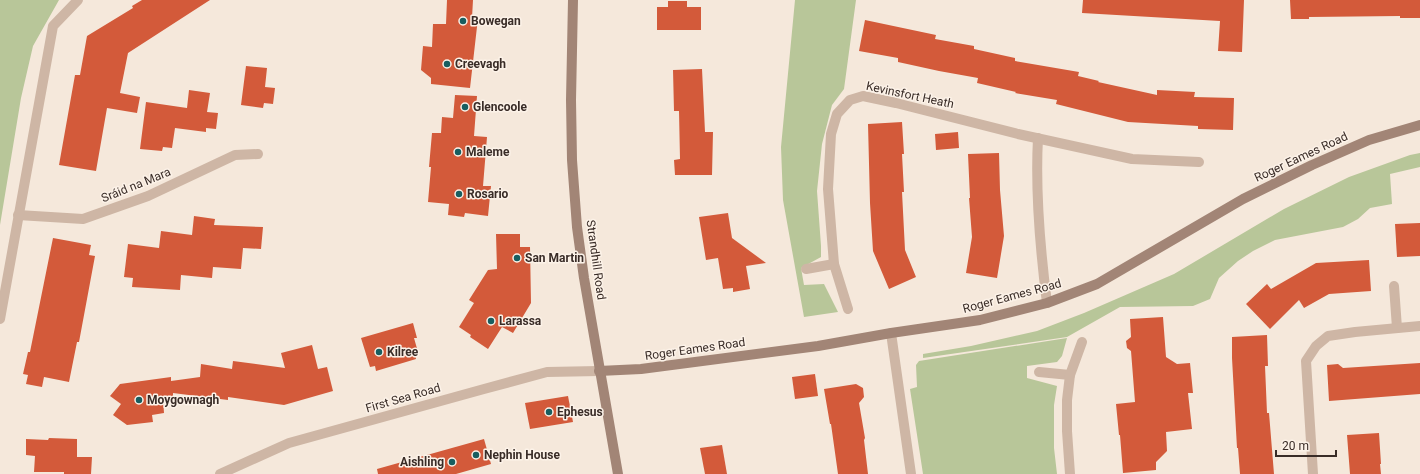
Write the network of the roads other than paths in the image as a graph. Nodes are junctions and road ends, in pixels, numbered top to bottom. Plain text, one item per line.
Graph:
1 (78, 0) edge
2 (573, 0) edge
3 (1420, 125) edge
4 (1038, 138) junction
5 (258, 154) dead end
6 (1200, 162) dead end
7 (18, 215) junction
8 (834, 264) junction
9 (806, 269) dead end
10 (1394, 286) dead end
11 (1047, 303) junction
12 (848, 309) dead end
13 (0, 319) edge
14 (1420, 326) edge
15 (1396, 328) junction
16 (891, 333) junction
17 (1082, 342) dead end
18 (599, 371) junction
19 (1039, 372) dead end
20 (1070, 375) junction
21 (220, 474) edge
22 (618, 474) edge
23 (912, 474) edge
24 (1070, 474) edge
25 (1313, 474) edge

1 - 7 street
2 - 18 main road, Strandhill Road
3 - 11 main road, Roger Eames Road
4 - 6 street, Kevinsfort Heath
4 - 8 street, Kevinsfort Heath
4 - 11 street
5 - 7 street, Sráid na Mara
7 - 13 street
8 - 9 street
8 - 12 street, Kevinsfort Heath
10 - 15 street
11 - 16 main road, Roger Eames Road
14 - 15 street
15 - 25 street
16 - 18 main road, Roger Eames Road
16 - 23 street
17 - 20 street
18 - 21 street, First Sea Road
18 - 22 main road, Strandhill Road
19 - 20 street
20 - 24 street

